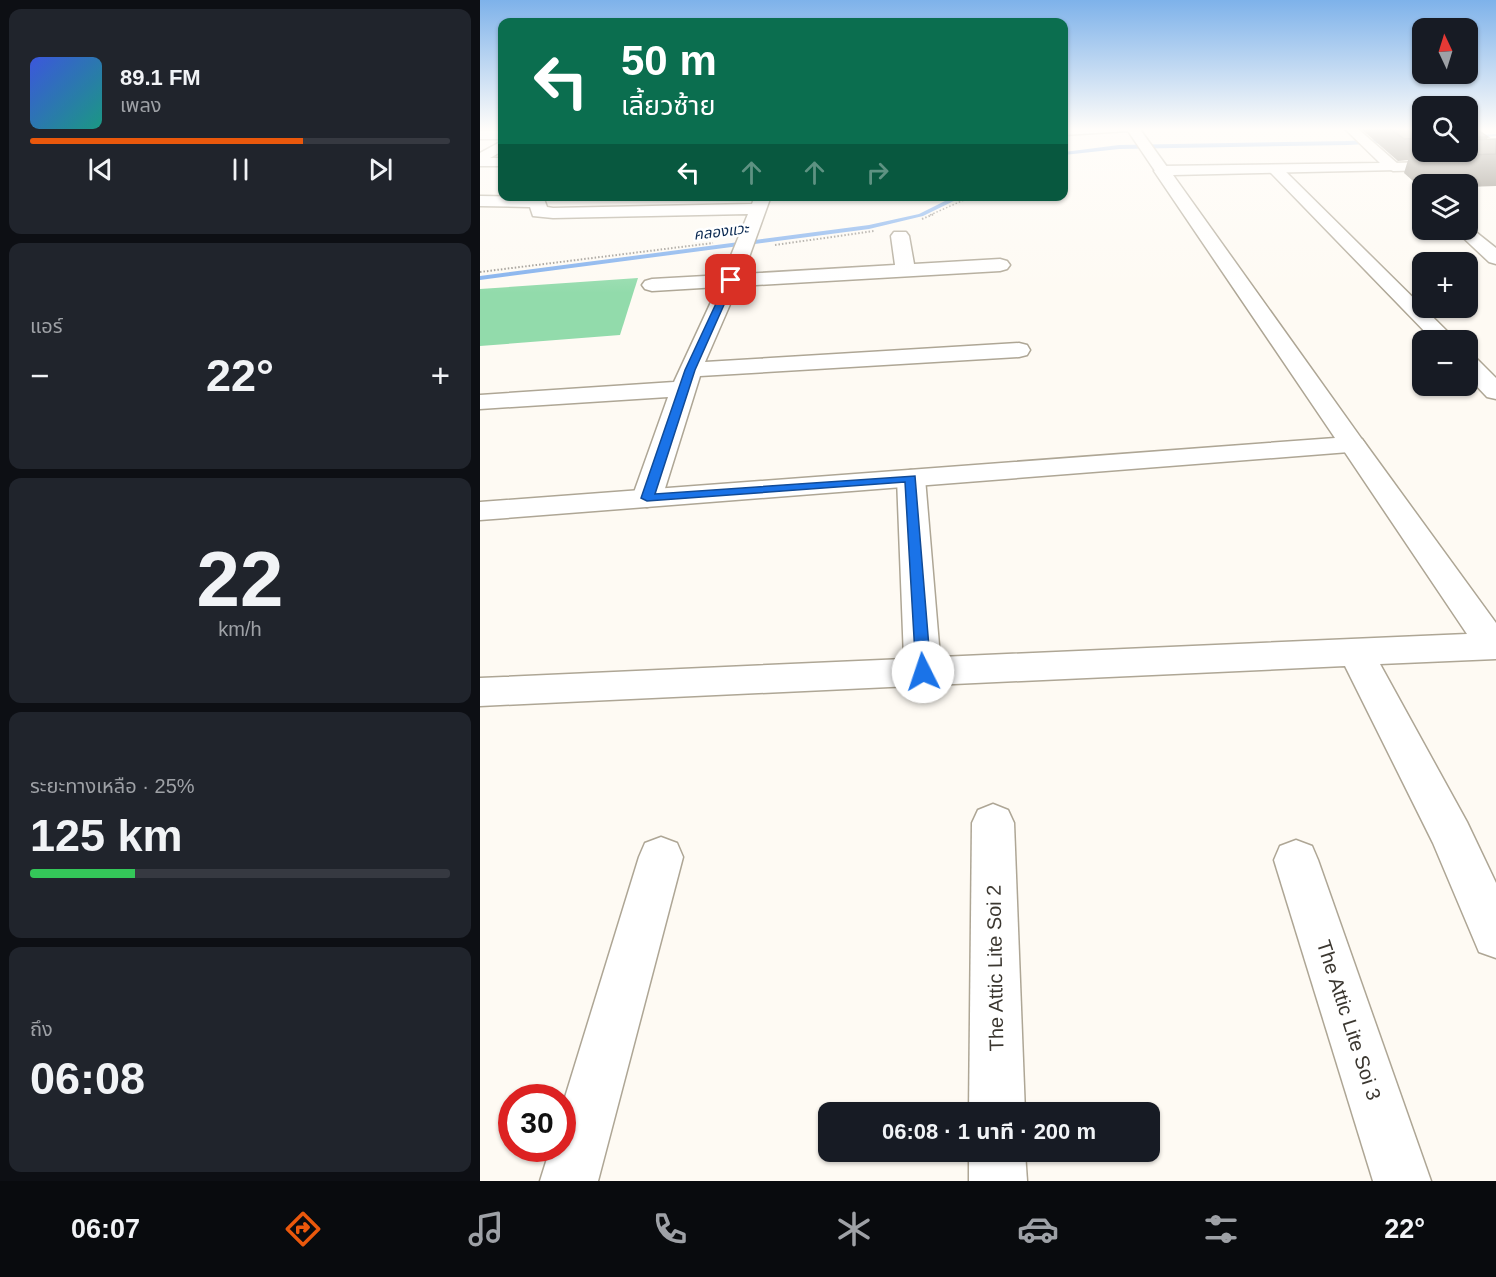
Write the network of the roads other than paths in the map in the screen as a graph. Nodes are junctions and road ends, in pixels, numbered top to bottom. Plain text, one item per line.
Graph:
1 (1170, 183) edge
2 (1289, 183) edge
3 (480, 201) edge
4 (761, 203) edge
5 (900, 236) dead end
6 (1475, 240) edge
7 (1496, 258) edge
8 (1000, 266) dead end
9 (906, 271) junction
10 (731, 280) junction
11 (652, 285) dead end
12 (1435, 330) edge
13 (1019, 350) dead end
14 (1478, 373) edge
15 (687, 379) junction
16 (1496, 392) edge
17 (480, 402) edge
18 (1353, 445) junction
19 (911, 478) junction
20 (647, 498) junction
21 (480, 511) edge
22 (1495, 646) edge
23 (1356, 653) junction
24 (923, 672) junction
25 (480, 692) edge
26 (993, 823) dead end
27 (661, 857) dead end
28 (1296, 860) dead end
29 (1496, 935) edge
30 (997, 1102) edge
31 (997, 1162) edge
32 (569, 1181) edge
33 (998, 1181) edge
34 (1402, 1181) edge

1 - 18 street
2 - 12 street
3 - 4 street
4 - 10 street
5 - 9 street
6 - 7 street
8 - 9 street
9 - 10 street
10 - 11 street
10 - 15 street
13 - 15 street
14 - 16 street
15 - 17 street
15 - 20 street
18 - 19 street
18 - 22 street
19 - 20 street
19 - 24 street
20 - 21 street
22 - 23 street
23 - 24 street
23 - 29 street
24 - 25 street
26 - 30 street, The Attic Lite Soi 2
27 - 32 street
28 - 34 street, The Attic Lite Soi 3
31 - 33 street

